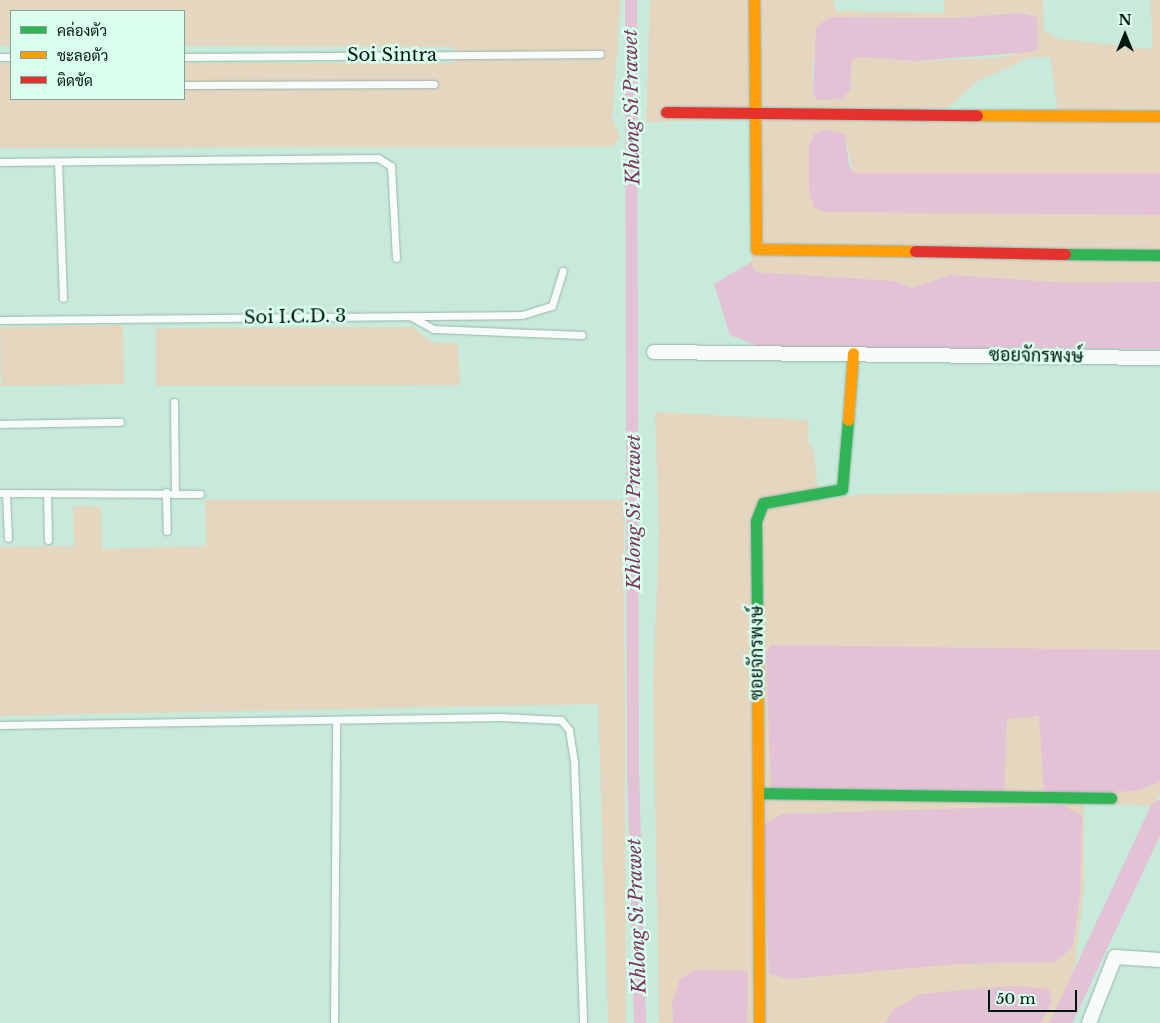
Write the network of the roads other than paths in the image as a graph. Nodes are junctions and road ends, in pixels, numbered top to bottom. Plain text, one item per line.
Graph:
1 (754, 0) edge
2 (600, 54) dead end
3 (185, 57) edge
4 (434, 84) dead end
5 (185, 85) edge
6 (666, 112) dead end
7 (754, 113) junction
8 (1160, 116) edge
9 (0, 162) edge
10 (58, 162) junction
11 (1160, 254) edge
12 (396, 258) dead end
13 (563, 271) dead end
14 (63, 298) dead end
15 (410, 316) junction
16 (0, 320) edge
17 (582, 335) dead end
18 (654, 352) dead end
19 (853, 353) junction
20 (1160, 358) edge
21 (174, 402) dead end
22 (120, 422) dead end
23 (0, 424) edge
24 (166, 492) junction
25 (175, 492) junction
26 (3, 493) edge
27 (46, 493) junction
28 (200, 494) dead end
29 (167, 531) dead end
30 (8, 538) dead end
31 (48, 540) dead end
32 (336, 722) junction
33 (0, 725) edge
34 (758, 793) junction
35 (1111, 798) dead end
36 (1160, 960) edge
37 (334, 1023) edge
38 (583, 1023) edge
39 (759, 1023) edge
40 (1089, 1023) edge

1 - 7 street
2 - 3 lane, Soi Sintra
4 - 5 lane
6 - 7 street
7 - 8 street
7 - 11 street
9 - 10 lane
10 - 12 lane
10 - 14 lane
13 - 15 lane, Soi I.C.D. 3
15 - 16 lane, Soi I.C.D. 3
15 - 17 lane
18 - 19 street, ซอยจักรพงษ์
19 - 20 street, ซอยจักรพงษ์
19 - 34 street, ซอยจักรพงษ์
21 - 25 lane
22 - 23 lane
24 - 25 lane
24 - 27 lane
24 - 29 lane
25 - 28 lane
26 - 27 lane
26 - 30 lane
27 - 31 lane
32 - 33 lane
32 - 37 lane
32 - 38 lane
34 - 35 street
34 - 39 street, ซอยจักรพงษ์
36 - 40 street

